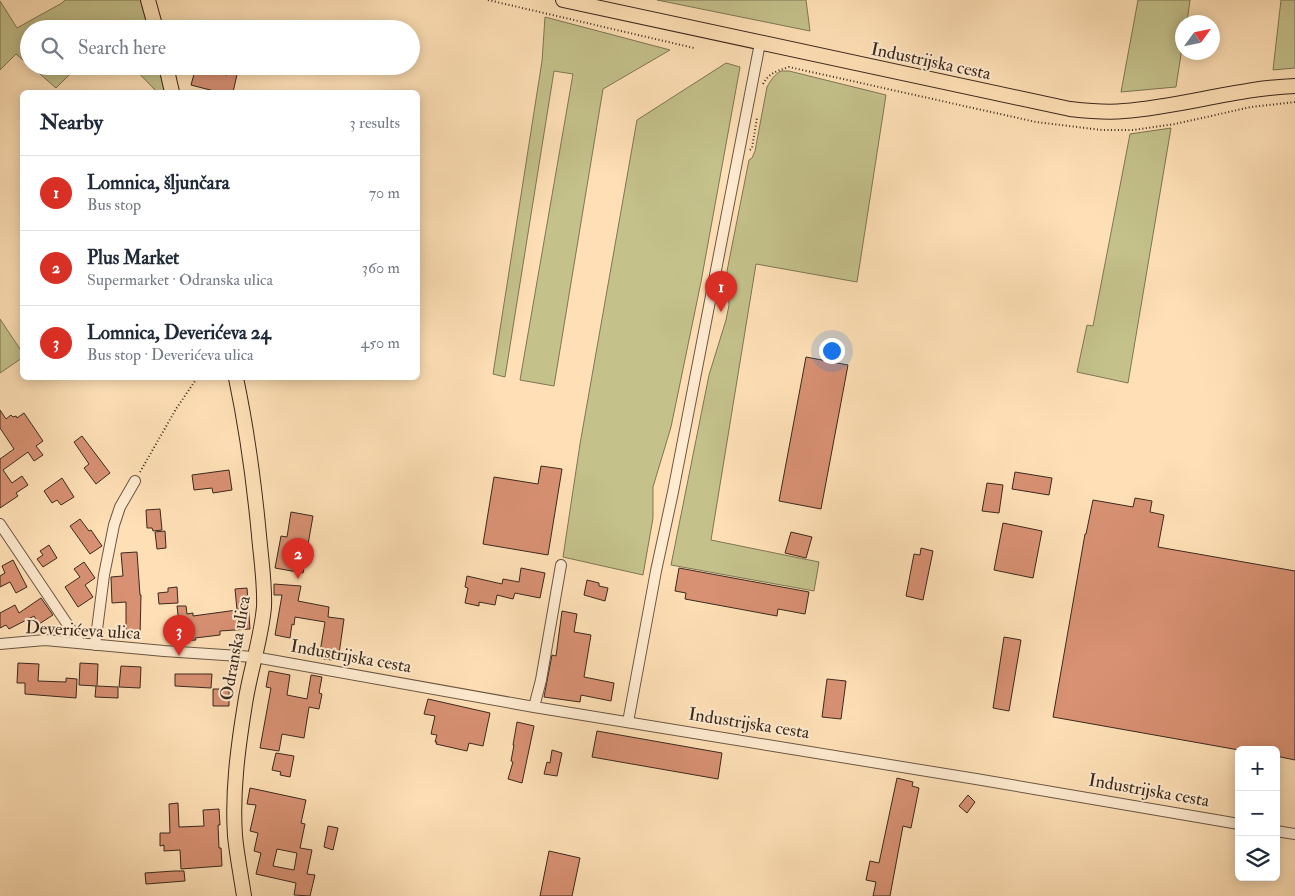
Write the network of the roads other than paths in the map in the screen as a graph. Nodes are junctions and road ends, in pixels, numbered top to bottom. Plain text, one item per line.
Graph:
1 (148, 0) edge
2 (563, 0) edge
3 (154, 20) edge
4 (760, 43) junction
5 (168, 75) edge
6 (1295, 86) edge
7 (172, 90) edge
8 (236, 380) edge
9 (135, 481) road end
10 (0, 524) edge
11 (561, 565) dead end
12 (80, 643) junction
13 (0, 644) edge
14 (94, 645) junction
15 (254, 657) junction
16 (534, 707) junction
17 (628, 722) junction
18 (1235, 823) edge
19 (1280, 832) edge
20 (1295, 834) edge
21 (244, 896) edge

1 - 3 main road
2 - 4 main road, Industrijska cesta
4 - 6 main road, Industrijska cesta
4 - 17 street
5 - 7 main road
8 - 15 main road, Odranska ulica
9 - 14 street
10 - 12 street
11 - 16 street
12 - 13 street, Deverićeva ulica
12 - 14 street, Deverićeva ulica
14 - 15 street, Deverićeva ulica
15 - 16 street, Industrijska cesta
15 - 21 main road, Odranska ulica
16 - 17 street, Industrijska cesta
17 - 18 street, Industrijska cesta
19 - 20 street

